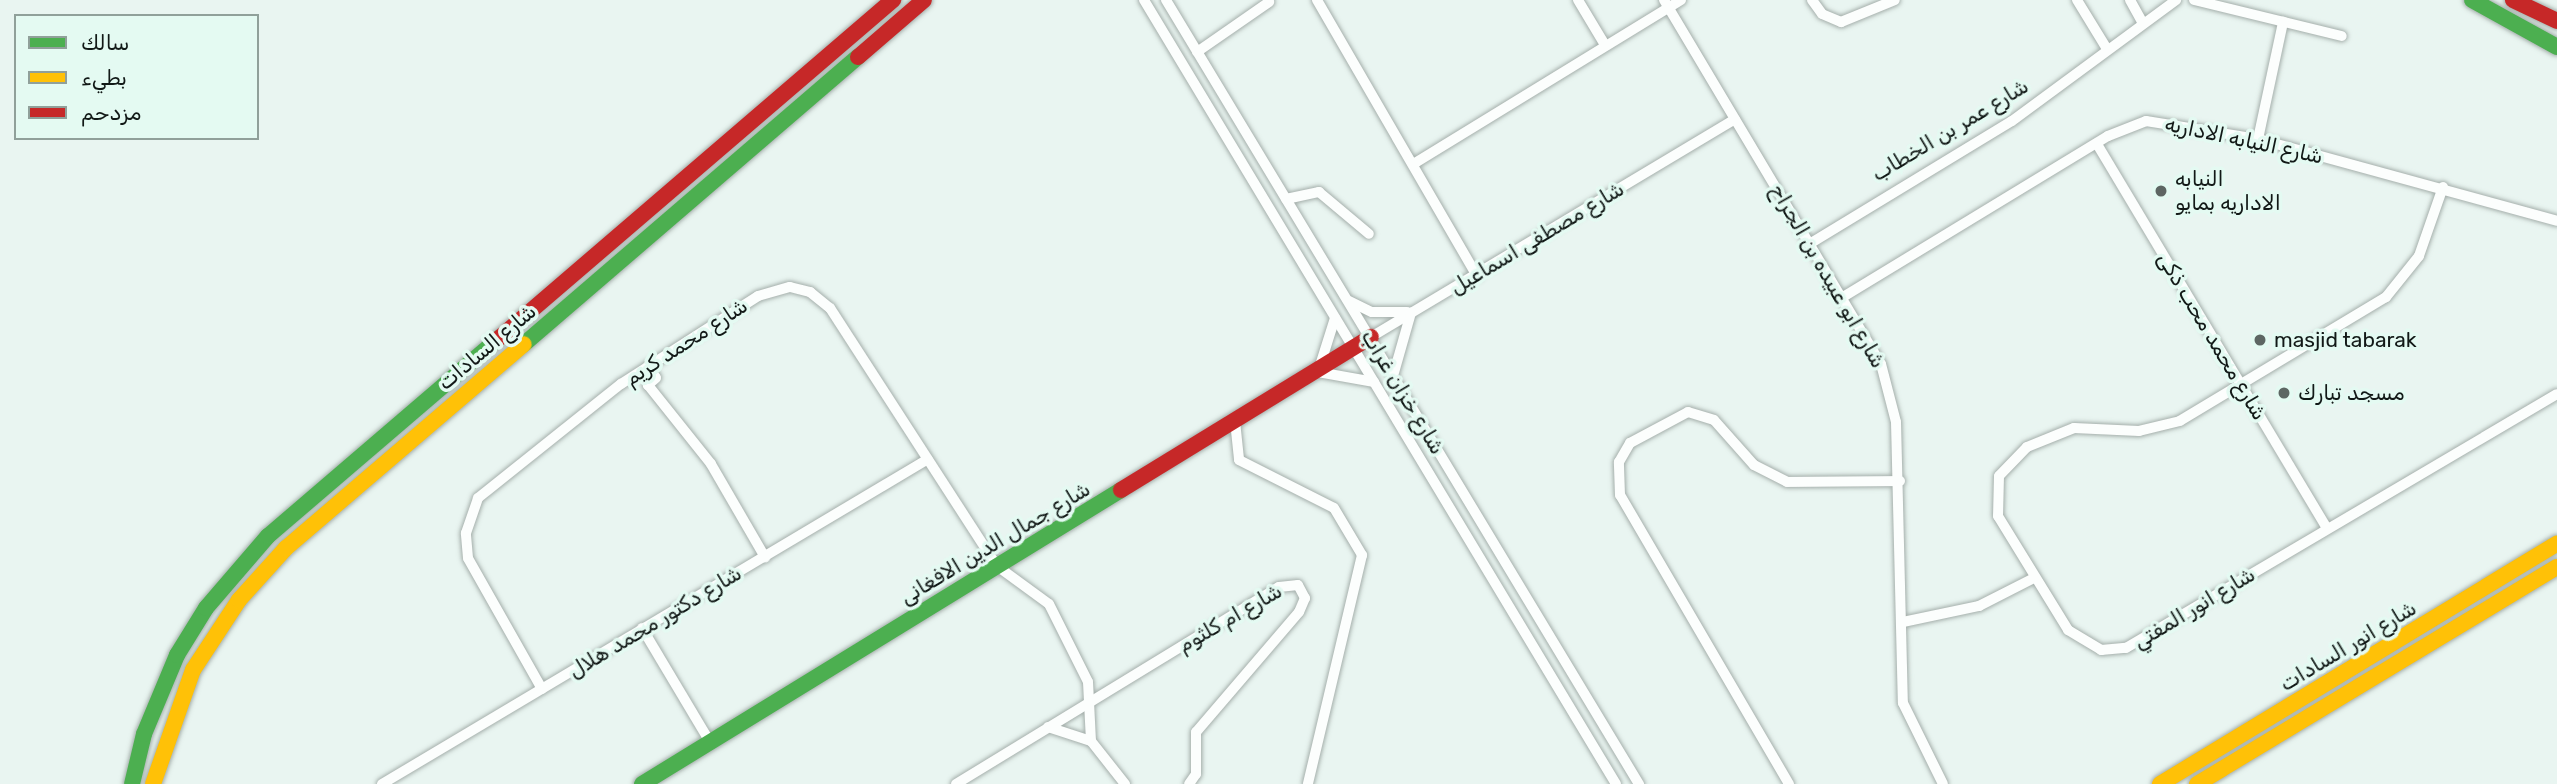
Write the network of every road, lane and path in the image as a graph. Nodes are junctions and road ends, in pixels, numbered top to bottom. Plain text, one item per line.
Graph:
1 (893, 0) edge
2 (924, 0) edge
3 (1144, 0) edge
4 (1166, 0) edge
5 (1317, 0) edge
6 (1578, 0) edge
7 (1681, 0) edge
8 (1812, 0) edge
9 (1895, 0) edge
10 (2077, 0) edge
11 (2130, 0) edge
12 (2176, 0) edge
13 (2194, 0) edge
14 (2472, 0) edge
15 (2513, 0) edge
16 (1269, 2) edge
17 (1666, 4) edge
18 (2557, 21) edge
19 (2283, 22) junction
20 (2143, 23) junction
21 (2342, 36) dead end
22 (1605, 45) junction
23 (2557, 47) edge
24 (2107, 49) junction
25 (1197, 52) junction
26 (1735, 119) junction
27 (2258, 139) junction
28 (2097, 144) junction
29 (1415, 163) junction
30 (2443, 187) junction
31 (1286, 199) junction
32 (2557, 221) edge
33 (1369, 234) dead end
34 (1811, 243) junction
35 (1477, 275) junction
36 (1843, 297) junction
37 (1347, 300) junction
38 (1413, 310) junction
39 (1335, 318) junction
40 (1371, 337) junction
41 (1353, 348) junction
42 (648, 366) junction
43 (1318, 372) junction
44 (1393, 376) junction
45 (2239, 381) junction
46 (1374, 382) junction
47 (2557, 394) edge
48 (1235, 421) junction
49 (928, 459) junction
50 (1899, 481) junction
51 (2327, 528) junction
52 (2557, 544) edge
53 (765, 557) junction
54 (997, 566) junction
55 (2557, 567) edge
56 (2034, 578) junction
57 (1903, 622) junction
58 (642, 628) junction
59 (542, 689) junction
60 (1090, 702) junction
61 (1597, 715) junction
62 (1581, 726) junction
63 (1048, 727) junction
64 (1091, 741) junction
65 (710, 742) junction
66 (132, 784) edge
67 (153, 784) edge
68 (382, 784) edge
69 (642, 784) edge
70 (956, 784) edge
71 (1125, 784) edge
72 (1189, 784) edge
73 (1308, 784) edge
74 (1616, 784) edge
75 (1639, 784) edge
76 (1789, 784) edge
77 (1942, 784) edge
78 (2160, 784) edge
79 (2197, 784) edge

1 - 66 main road, شارع السادات
2 - 67 main road, شارع السادات
3 - 39 street, شارع خزان غراب
4 - 25 street, شارع خزان غراب
5 - 29 street
6 - 22 street
7 - 17 street
8 - 9 street
10 - 24 street
11 - 20 street
12 - 20 street, شارع عمر بن الخطاب
13 - 19 street
14 - 23 main road
15 - 18 main road
16 - 25 street
17 - 22 street
17 - 26 street, شارع ابو عبيده بن الجراح
19 - 21 street
19 - 27 street
20 - 24 street, شارع عمر بن الخطاب
22 - 29 street
24 - 34 street, شارع عمر بن الخطاب
25 - 31 street, شارع خزان غراب
26 - 34 street, شارع ابو عبيده بن الجراح
26 - 35 street, شارع مصطفى اسماعيل
27 - 28 street, شارع النيابه الاداريه
27 - 30 street, شارع النيابه الاداريه
28 - 36 street, شارع النيابه الاداريه
28 - 45 street, شارع محمد محب ذكى
29 - 35 street
30 - 32 street, شارع النيابه الاداريه
30 - 45 street, شارع انور المفتي
31 - 33 street
31 - 37 street, شارع خزان غراب
34 - 36 street, شارع ابو عبيده بن الجراح
35 - 38 street, شارع مصطفى اسماعيل
36 - 50 street, شارع ابو عبيده بن الجراح
37 - 38 street
37 - 40 street, شارع خزان غراب
38 - 40 street, شارع مصطفى اسماعيل
38 - 44 street
39 - 41 street, شارع خزان غراب
39 - 43 street
40 - 41 main road, شارع جمال الدين الافغانى
40 - 44 street, شارع خزان غراب
41 - 43 main road, شارع جمال الدين الافغانى
41 - 46 street, شارع خزان غراب
42 - 49 street, شارع محمد كريم
42 - 53 street
42 - 59 street, شارع محمد كريم
43 - 46 street
43 - 48 main road, شارع جمال الدين الافغانى
44 - 61 street, شارع خزان غراب
45 - 51 street, شارع محمد محب ذكى
45 - 56 street, شارع انور المفتي
46 - 62 street, شارع خزان غراب
47 - 51 street, شارع انور المفتي
48 - 54 main road, شارع جمال الدين الافغانى
48 - 73 street
49 - 53 street, شارع دكتور محمد هلال
49 - 54 street, شارع محمد كريم
50 - 57 street, شارع ابو عبيده بن الجراح
50 - 76 street
51 - 56 street, شارع انور المفتي
52 - 78 main road, شارع انور السادات
53 - 58 street, شارع دكتور محمد هلال
54 - 60 street
54 - 65 main road, شارع جمال الدين الافغانى
55 - 79 main road, شارع انور السادات
56 - 57 street
57 - 77 street, شارع ابو عبيده بن الجراح
58 - 59 street, شارع دكتور محمد هلال
58 - 65 street
59 - 68 street, شارع دكتور محمد هلال
60 - 63 street, شارع ام كلثوم
60 - 64 street
60 - 72 street, شارع ام كلثوم
61 - 62 street
61 - 75 street, شارع خزان غراب
62 - 74 street, شارع خزان غراب
63 - 64 street
63 - 70 street, شارع ام كلثوم
64 - 71 street
65 - 69 main road, شارع جمال الدين الافغانى

